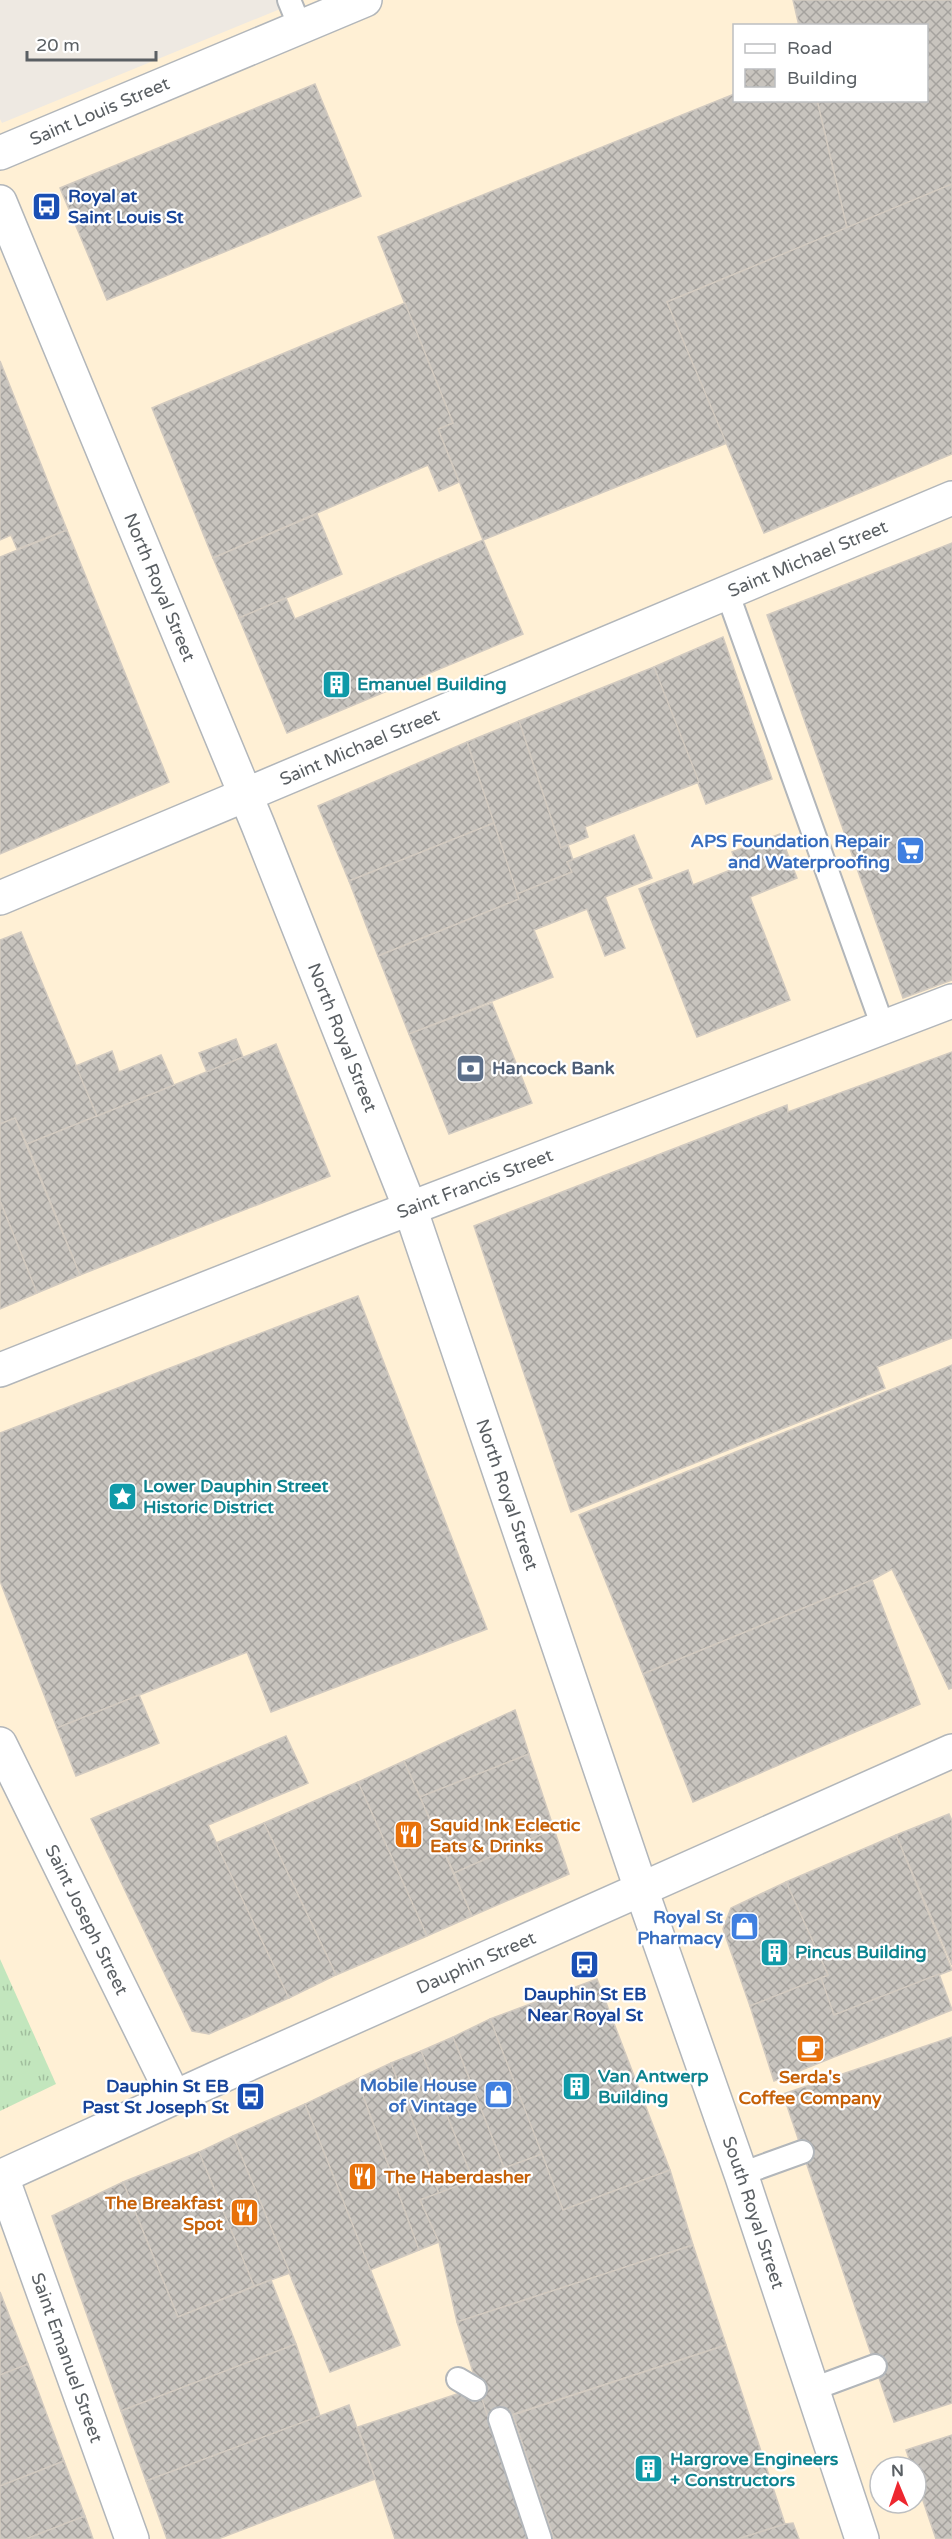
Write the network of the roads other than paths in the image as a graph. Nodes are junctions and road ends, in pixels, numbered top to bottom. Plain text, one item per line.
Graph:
1 (365, 0) edge
2 (295, 14) edge
3 (0, 153) edge
4 (0, 202) edge
5 (952, 498) edge
6 (728, 592) junction
7 (245, 795) junction
8 (0, 898) edge
9 (952, 1001) edge
10 (883, 1027) junction
11 (410, 1208) junction
12 (0, 1370) edge
13 (0, 1744) edge
14 (952, 1751) edge
15 (641, 1889) junction
16 (174, 2097) junction
17 (802, 2152) dead end
18 (741, 2174) junction
19 (1, 2177) edge
20 (875, 2366) dead end
21 (813, 2389) junction
22 (500, 2419) dead end
23 (132, 2539) edge
24 (540, 2539) edge
25 (862, 2539) edge

1 - 2 street, Saint Louis Street
2 - 3 street, Saint Louis Street
4 - 7 street, North Royal Street
5 - 6 street, Saint Michael Street
6 - 7 street, Saint Michael Street
6 - 10 lane
7 - 8 street, Saint Michael Street
7 - 11 street, North Royal Street
9 - 10 street, Saint Francis Street
10 - 11 street, Saint Francis Street
11 - 12 street, Saint Francis Street
11 - 15 street, North Royal Street
13 - 16 street, Saint Joseph Street
14 - 15 street, Dauphin Street
15 - 16 street, Dauphin Street
15 - 18 street, South Royal Street
16 - 19 street, Dauphin Street
17 - 18 lane
18 - 21 street, South Royal Street
19 - 23 street, Saint Emanuel Street
20 - 21 lane
21 - 25 street, South Royal Street
22 - 24 lane

